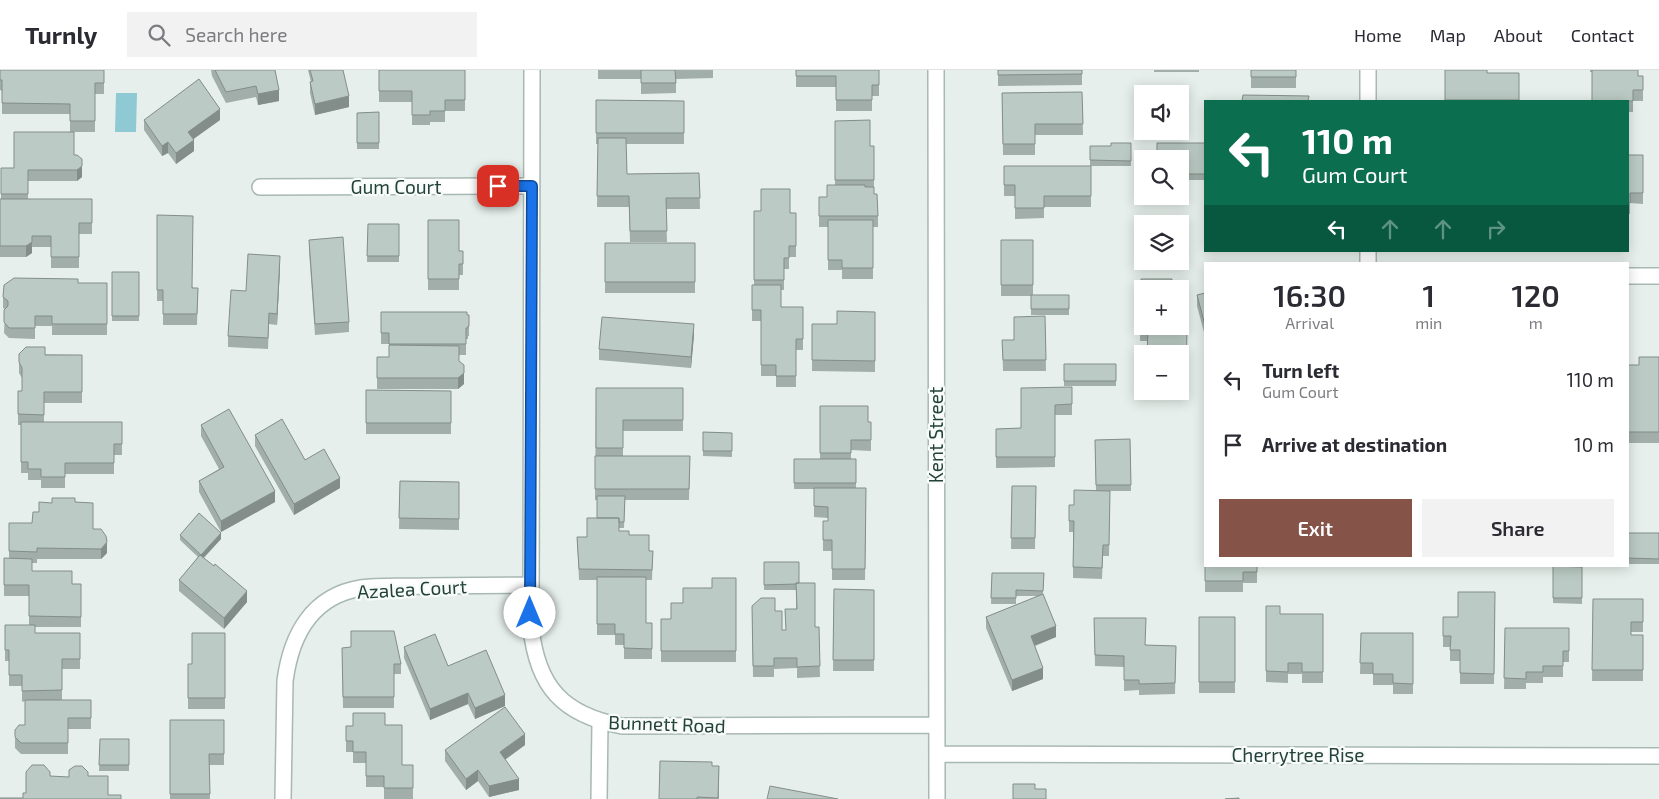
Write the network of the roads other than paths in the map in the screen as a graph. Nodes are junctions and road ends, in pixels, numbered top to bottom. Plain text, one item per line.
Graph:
1 (532, 70) edge
2 (936, 70) edge
3 (1368, 70) edge
4 (1368, 100) edge
5 (532, 186) junction
6 (260, 188) dead end
7 (1629, 276) edge
8 (1659, 276) edge
9 (530, 585) junction
10 (600, 722) junction
11 (936, 725) junction
12 (937, 754) junction
13 (1659, 756) edge
14 (283, 799) edge
15 (599, 799) edge
16 (937, 799) edge

1 - 5 street, Bunnett Road
2 - 11 street, Kent Street
3 - 4 street
5 - 6 street, Gum Court
5 - 9 street, Bunnett Road
7 - 8 street
9 - 10 street, Bunnett Road
9 - 14 street, Azalea Court
10 - 11 street, Bunnett Road
10 - 15 street
11 - 12 street, Kent Street
12 - 13 street, Cherrytree Rise
12 - 16 street, Kent Street

